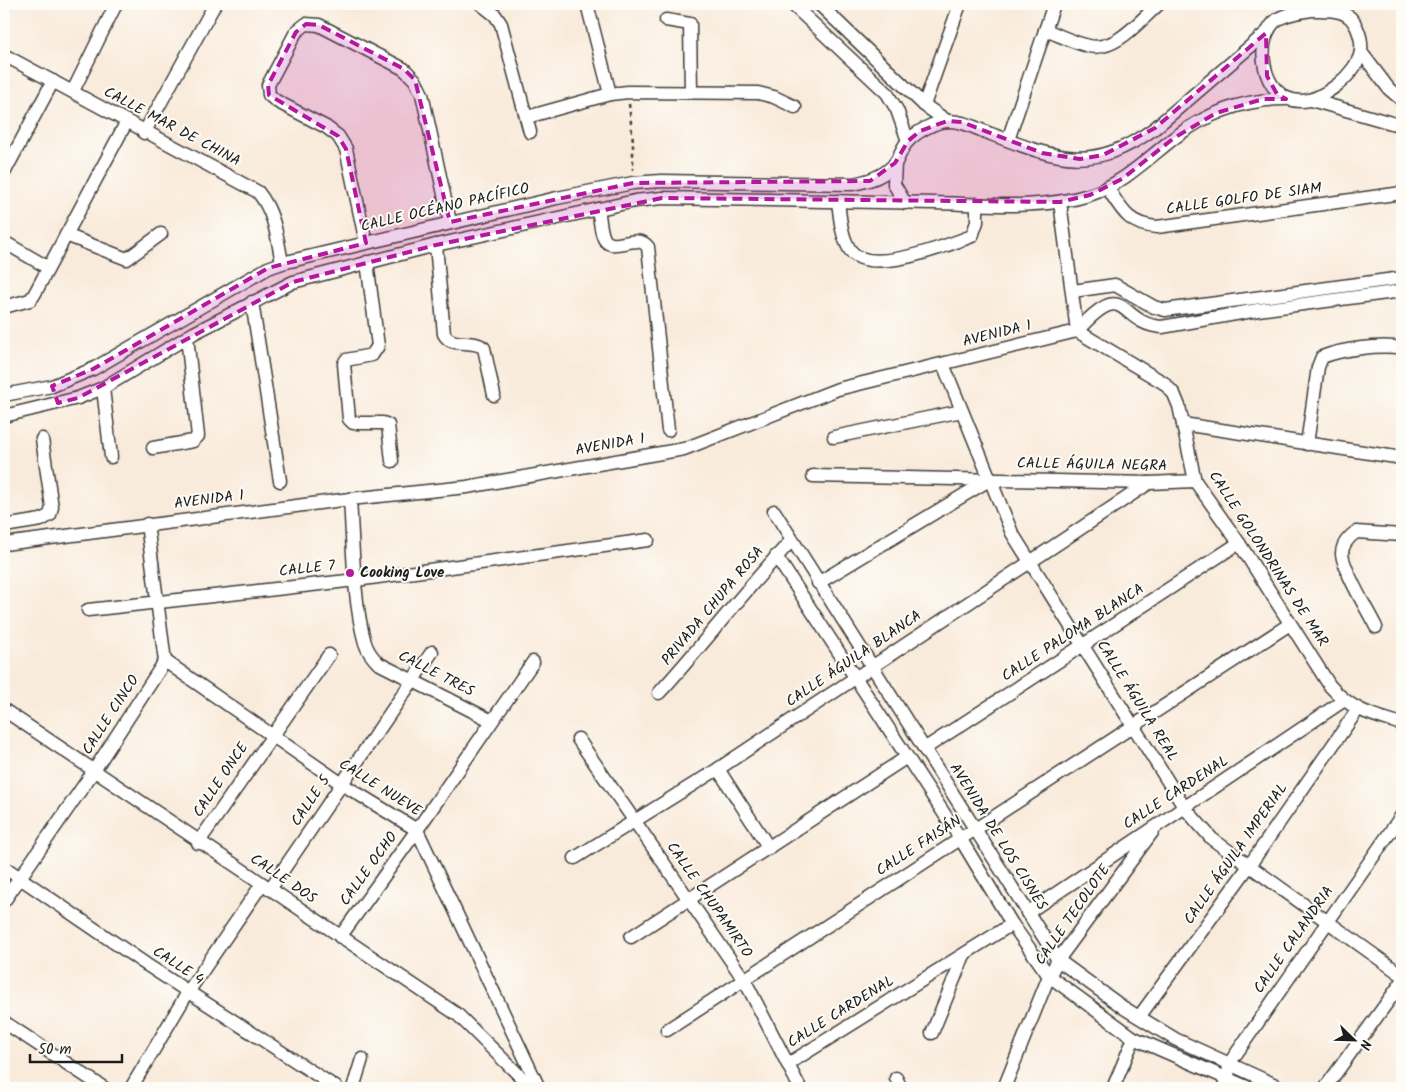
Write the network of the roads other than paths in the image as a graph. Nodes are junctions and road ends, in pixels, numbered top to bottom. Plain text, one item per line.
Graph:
1 (116, 4) edge
2 (215, 4) edge
3 (481, 4) edge
4 (587, 4) edge
5 (792, 4) edge
6 (818, 4) edge
7 (960, 4) edge
8 (1054, 4) edge
9 (1159, 4) edge
10 (1280, 4) edge
11 (1343, 9) edge
12 (1279, 19) junction
13 (666, 20) dead end
14 (1045, 30) junction
15 (1266, 33) junction
16 (1361, 52) junction
17 (4, 55) edge
18 (54, 81) junction
19 (73, 91) junction
20 (691, 92) junction
21 (610, 94) junction
22 (1286, 99) junction
23 (1311, 100) junction
24 (1402, 100) edge
25 (924, 105) junction
26 (795, 107) dead end
27 (527, 117) junction
28 (947, 121) junction
29 (126, 123) junction
30 (1402, 126) edge
31 (530, 132) dead end
32 (144, 133) junction
33 (1008, 140) junction
34 (908, 142) junction
35 (895, 163) junction
36 (4, 173) edge
37 (1107, 187) junction
38 (1402, 192) edge
39 (557, 198) junction
40 (838, 201) junction
41 (1060, 202) junction
42 (905, 203) junction
43 (977, 204) junction
44 (598, 209) junction
45 (560, 217) junction
46 (450, 222) junction
47 (161, 234) dead end
48 (66, 235) junction
49 (4, 242) edge
50 (366, 243) junction
51 (436, 245) junction
52 (367, 262) junction
53 (282, 263) junction
54 (47, 268) junction
55 (1402, 278) edge
56 (1387, 286) junction
57 (1097, 287) junction
58 (1402, 291) edge
59 (1073, 292) junction
60 (1256, 297) junction
61 (252, 302) junction
62 (4, 307) edge
63 (1100, 308) junction
64 (1165, 310) junction
65 (1258, 310) junction
66 (1162, 327) junction
67 (1077, 331) junction
68 (186, 337) junction
69 (1402, 348) edge
70 (943, 364) junction
71 (52, 386) junction
72 (102, 388) junction
73 (494, 394) dead end
74 (4, 395) edge
75 (58, 403) junction
76 (962, 412) junction
77 (4, 416) edge
78 (1183, 424) junction
79 (668, 430) dead end
80 (834, 437) dead end
81 (42, 439) dead end
82 (1307, 444) junction
83 (153, 448) dead end
84 (111, 457) dead end
85 (1402, 458) edge
86 (392, 461) dead end
87 (813, 476) dead end
88 (989, 480) junction
89 (280, 481) dead end
90 (1195, 481) junction
91 (1148, 484) junction
92 (350, 499) junction
93 (774, 511) dead end
94 (146, 524) junction
95 (4, 526) edge
96 (1402, 535) edge
97 (648, 540) dead end
98 (792, 540) junction
99 (1239, 543) junction
100 (4, 544) edge
101 (776, 556) junction
102 (1030, 561) junction
103 (356, 580) junction
104 (818, 583) junction
105 (157, 603) junction
106 (88, 610) dead end
107 (1290, 624) junction
108 (1376, 626) dead end
109 (1083, 646) junction
110 (432, 652) dead end
111 (329, 655) dead end
112 (165, 661) junction
113 (533, 662) dead end
114 (871, 668) junction
115 (855, 678) junction
116 (412, 680) junction
117 (659, 693) dead end
118 (1344, 701) junction
119 (1358, 709) junction
120 (4, 710) edge
121 (490, 720) junction
122 (1402, 724) edge
123 (1134, 727) junction
124 (271, 736) junction
125 (578, 739) dead end
126 (924, 749) junction
127 (907, 757) junction
128 (718, 769) junction
129 (93, 772) junction
130 (342, 784) junction
131 (1184, 807) junction
132 (1402, 815) edge
133 (634, 821) junction
134 (1159, 823) junction
135 (974, 829) junction
136 (417, 830) junction
137 (960, 838) junction
138 (198, 843) junction
139 (769, 848) junction
140 (575, 858) dead end
141 (1249, 866) junction
142 (4, 867) edge
143 (19, 878) junction
144 (266, 887) junction
145 (689, 900) junction
146 (4, 901) edge
147 (1027, 913) junction
148 (1326, 922) junction
149 (1012, 924) junction
150 (340, 937) junction
151 (631, 937) dead end
152 (964, 955) junction
153 (1058, 960) junction
154 (1402, 975) edge
155 (1049, 976) junction
156 (745, 981) junction
157 (1402, 982) edge
158 (188, 992) junction
159 (1139, 1017) junction
160 (4, 1022) edge
161 (667, 1030) dead end
162 (932, 1033) dead end
163 (1134, 1038) junction
164 (362, 1058) dead end
165 (788, 1064) junction
166 (1229, 1064) junction
167 (1225, 1083) edge
168 (96, 1086) edge
169 (131, 1088) edge
170 (337, 1088) edge
171 (353, 1088) edge
172 (532, 1088) edge
173 (538, 1088) edge
174 (800, 1088) edge
175 (1004, 1088) edge
176 (1113, 1088) edge
177 (1249, 1088) edge
178 (1282, 1088) edge
179 (1325, 1088) edge

1 - 19 street
2 - 32 street
3 - 27 street
4 - 21 street
5 - 34 street
6 - 25 street
7 - 25 street
8 - 14 street
9 - 14 street
10 - 12 street
11 - 12 street
11 - 16 street
12 - 15 street
13 - 20 street
14 - 33 street
15 - 22 street
15 - 33 street
16 - 23 street
16 - 24 street
17 - 18 street, CALLE MAR DE CHINA
18 - 19 street, CALLE MAR DE CHINA
18 - 36 street
19 - 29 street, CALLE MAR DE CHINA
20 - 21 street
20 - 26 street
21 - 27 street
22 - 23 street
22 - 37 street
23 - 30 street
25 - 28 street
27 - 31 street
28 - 33 street
28 - 34 street, CALLE OCÉANO PACÍFICO
29 - 32 street, CALLE MAR DE CHINA
29 - 48 street
32 - 53 street, CALLE MAR DE CHINA
34 - 35 street, CALLE OCÉANO PACÍFICO
35 - 39 street, CALLE OCÉANO PACÍFICO
35 - 42 street
37 - 38 street, CALLE GOLFO DE SIAM
37 - 41 street
39 - 45 street
39 - 46 street, CALLE OCÉANO PACÍFICO
40 - 42 street
40 - 43 street
40 - 44 street
41 - 43 street
41 - 59 street
42 - 43 street
44 - 45 street
44 - 79 street
45 - 51 street
46 - 50 street, CALLE OCÉANO PACÍFICO
46 - 50 street
47 - 48 street
48 - 54 street
49 - 54 street
50 - 53 street, CALLE OCÉANO PACÍFICO
51 - 52 street
51 - 73 street
52 - 61 street
52 - 86 street
53 - 71 street, CALLE OCÉANO PACÍFICO
54 - 62 street
55 - 56 street
56 - 58 street
56 - 60 street
56 - 65 street
57 - 59 street
57 - 63 street
57 - 64 street
59 - 67 street
60 - 64 street
60 - 65 street
61 - 68 street
61 - 89 street
63 - 66 street
63 - 67 street
64 - 66 street
65 - 66 street
67 - 70 street, AVENIDA 1
67 - 78 street, CALLE GOLONDRINAS DE MAR
68 - 72 street
68 - 83 street
69 - 82 street
70 - 76 street, CALLE ÁGUILA REAL
70 - 92 street, AVENIDA 1
71 - 74 street, CALLE OCÉANO PACÍFICO
71 - 75 street
72 - 75 street
72 - 84 street
75 - 77 street
76 - 80 street
76 - 88 street, CALLE ÁGUILA REAL
78 - 82 street
78 - 90 street, CALLE GOLONDRINAS DE MAR
81 - 95 street
82 - 85 street
87 - 88 street, CALLE ÁGUILA NEGRA
88 - 91 street, CALLE ÁGUILA NEGRA
88 - 102 street, CALLE ÁGUILA REAL
88 - 104 street
90 - 91 street, CALLE ÁGUILA NEGRA
90 - 99 street, CALLE GOLONDRINAS DE MAR
91 - 102 street, CALLE ÁGUILA BLANCA
92 - 94 street, AVENIDA 1
92 - 103 street
93 - 98 street, AVENIDA DE LOS CISNES
94 - 100 street, AVENIDA 1
94 - 105 street
96 - 108 street
97 - 103 street, CALLE 7
98 - 101 street, PRIVADA CHUPA ROSA
98 - 104 street, AVENIDA DE LOS CISNES
99 - 107 street, CALLE GOLONDRINAS DE MAR
99 - 109 street, CALLE PALOMA BLANCA
101 - 115 street
101 - 117 street, PRIVADA CHUPA ROSA
102 - 109 street, CALLE ÁGUILA REAL
102 - 114 street, CALLE ÁGUILA BLANCA
103 - 105 street, CALLE 7
103 - 116 street, CALLE TRES
104 - 114 street, AVENIDA DE LOS CISNES
105 - 106 street, CALLE 7
105 - 112 street
107 - 118 street, CALLE GOLONDRINAS DE MAR
107 - 123 street, CALLE FAISÁN
109 - 123 street, CALLE ÁGUILA REAL
109 - 126 street, CALLE PALOMA BLANCA
110 - 116 street, CALLE 5
111 - 124 street, CALLE ONCE
112 - 124 street, CALLE NUEVE
112 - 129 street, CALLE CINCO
113 - 121 street, CALLE OCHO
114 - 115 street, CALLE ÁGUILA BLANCA
114 - 126 street, AVENIDA DE LOS CISNES
115 - 127 street
115 - 128 street, CALLE ÁGUILA BLANCA
116 - 121 street, CALLE TRES
116 - 130 street, CALLE 5
118 - 119 street
118 - 131 street, CALLE CARDENAL
119 - 122 street
119 - 141 street, CALLE ÁGUILA IMPERIAL
120 - 129 street, CALLE DOS
121 - 136 street, CALLE OCHO
123 - 131 street, CALLE ÁGUILA REAL
123 - 135 street, CALLE FAISÁN
124 - 130 street, CALLE NUEVE
124 - 138 street, CALLE ONCE
125 - 133 street, CALLE CHUPAMIRTO
126 - 135 street, AVENIDA DE LOS CISNES
127 - 137 street
127 - 139 street
128 - 133 street, CALLE ÁGUILA BLANCA
128 - 139 street
129 - 138 street, CALLE DOS
129 - 143 street, CALLE CINCO
130 - 136 street, CALLE NUEVE
130 - 144 street, CALLE 5
131 - 134 street, CALLE CARDENAL
131 - 141 street, CALLE ÁGUILA REAL
132 - 148 street, CALLE CALANDRIA
133 - 140 street, CALLE ÁGUILA BLANCA
133 - 145 street, CALLE CHUPAMIRTO
134 - 147 street, CALLE CARDENAL
134 - 153 street, CALLE TECOLOTE
135 - 137 street, CALLE FAISÁN
135 - 147 street, AVENIDA DE LOS CISNES
136 - 150 street, CALLE OCHO
136 - 173 street, CALLE NUEVE
137 - 149 street
137 - 156 street, CALLE FAISÁN
138 - 144 street, CALLE DOS
139 - 145 street
141 - 148 street, CALLE ÁGUILA REAL
141 - 159 street, CALLE ÁGUILA IMPERIAL
142 - 143 street, CALLE 4
143 - 146 street, CALLE CINCO
143 - 158 street, CALLE 4
144 - 150 street, CALLE DOS
144 - 158 street
145 - 151 street
145 - 156 street, CALLE CHUPAMIRTO
147 - 153 street, AVENIDA DE LOS CISNES
148 - 154 street, CALLE ÁGUILA REAL
148 - 166 street, CALLE CALANDRIA
149 - 152 street, CALLE CARDENAL
149 - 155 street
150 - 172 street, CALLE DOS
152 - 162 street
152 - 165 street, CALLE CARDENAL
153 - 155 street, CALLE TECOLOTE
153 - 159 street, AVENIDA DE LOS CISNES
155 - 163 street
155 - 175 street, CALLE TECOLOTE
156 - 161 street, CALLE FAISÁN
156 - 165 street, CALLE CHUPAMIRTO
157 - 179 street
158 - 169 street
158 - 170 street, CALLE 4
159 - 166 street, AVENIDA DE LOS CISNES
160 - 168 street
163 - 167 street
163 - 176 street
164 - 171 street
165 - 174 street, CALLE CHUPAMIRTO
166 - 167 street
166 - 178 street, AVENIDA DE LOS CISNES
167 - 177 street

